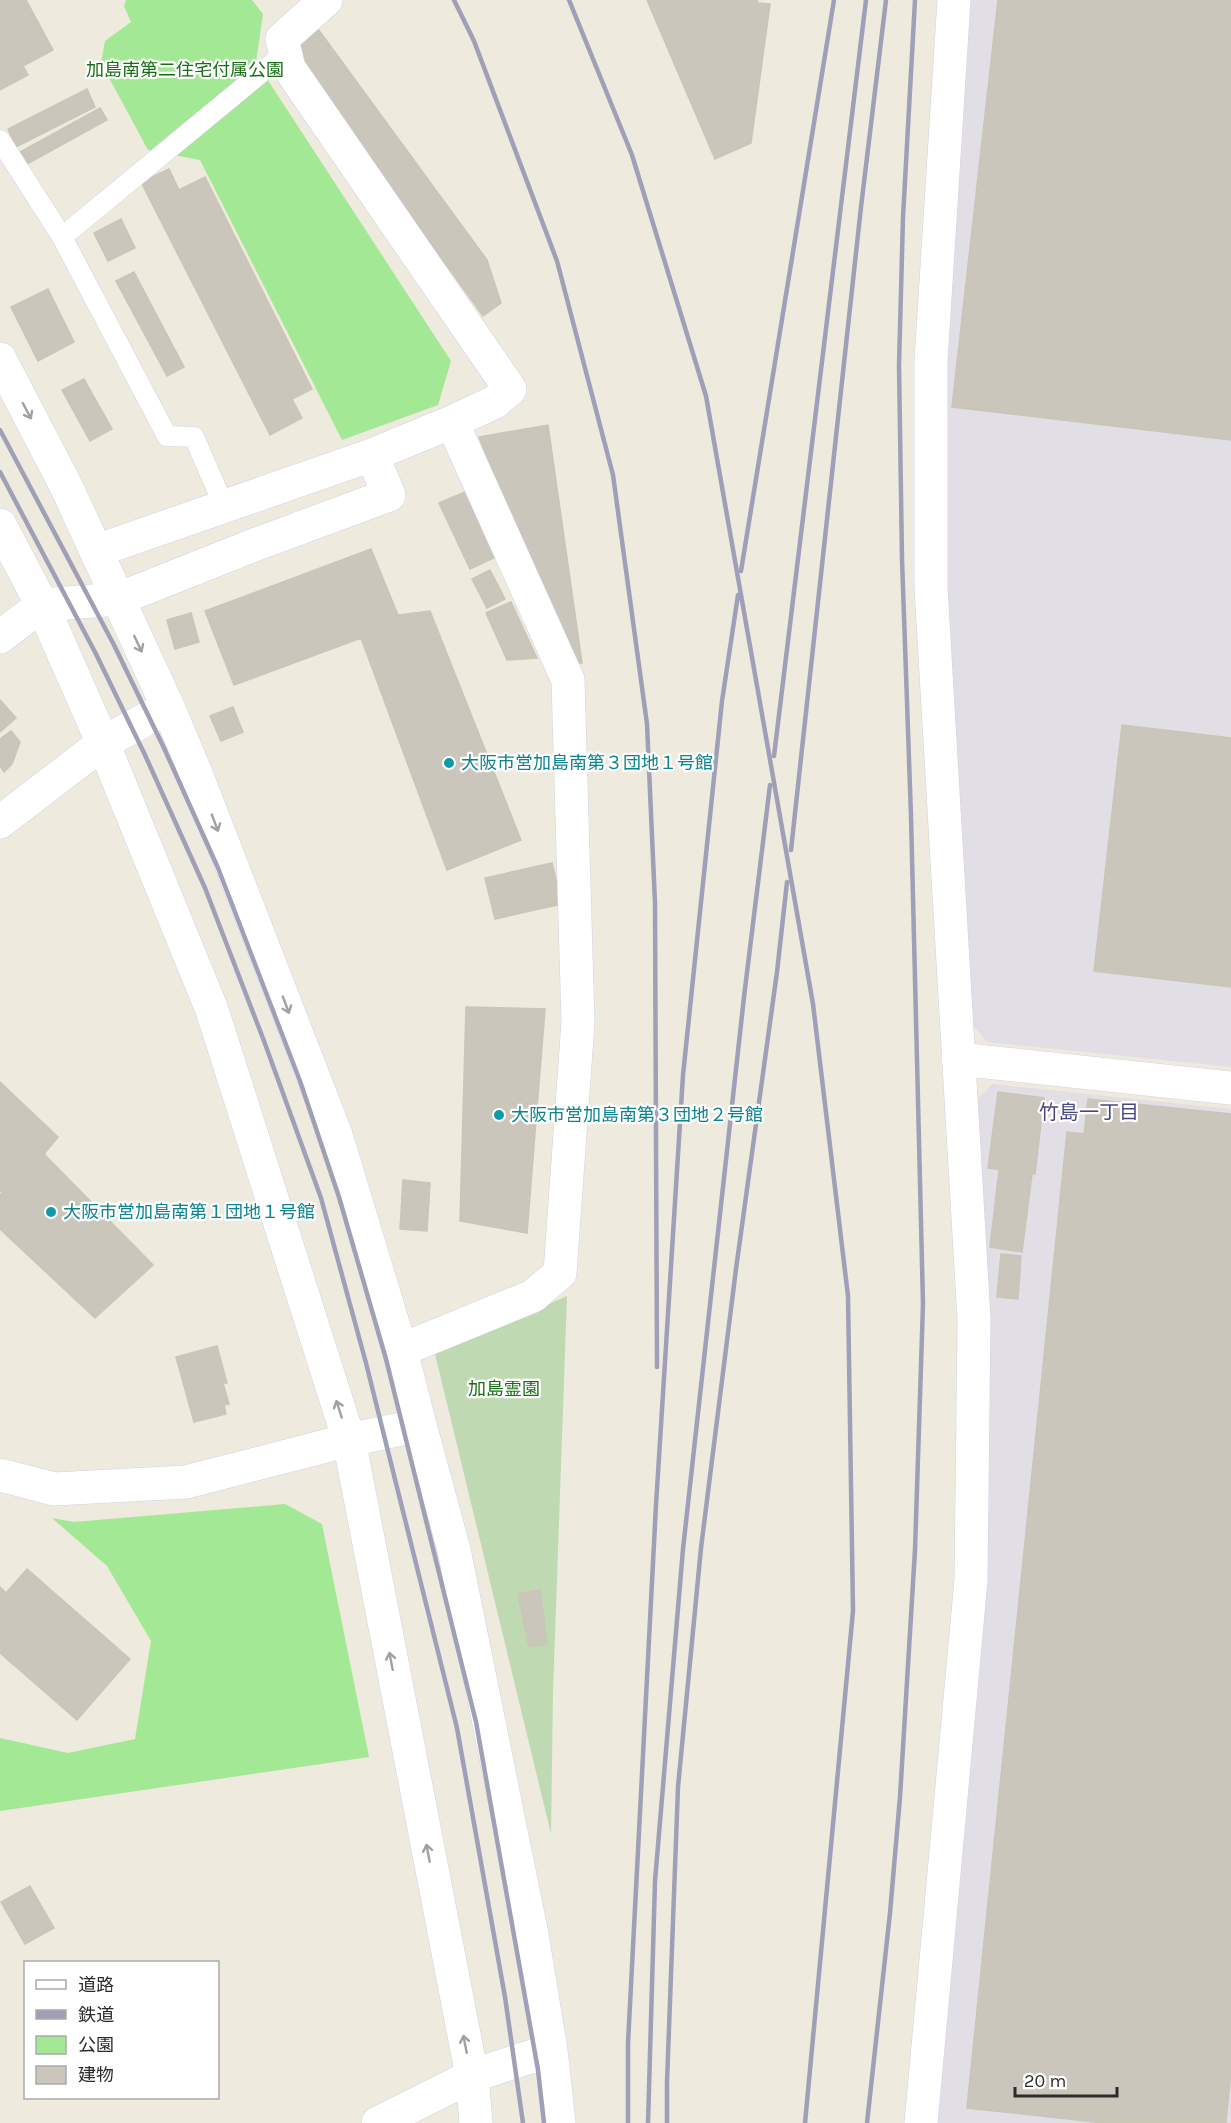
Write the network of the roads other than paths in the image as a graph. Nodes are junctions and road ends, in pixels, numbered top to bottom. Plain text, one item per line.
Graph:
1 (326, 0) edge
2 (954, 0) edge
3 (285, 53) junction
4 (0, 140) edge
5 (62, 237) junction
6 (0, 359) edge
7 (452, 422) junction
8 (372, 455) junction
9 (230, 504) junction
10 (0, 525) edge
11 (254, 545) junction
12 (96, 551) junction
13 (118, 599) junction
14 (42, 605) junction
15 (0, 637) edge
16 (168, 707) junction
17 (103, 743) junction
18 (0, 822) edge
19 (958, 1059) junction
20 (1231, 1088) edge
21 (401, 1350) junction
22 (420, 1425) junction
23 (349, 1440) junction
24 (0, 1475) edge
25 (551, 2050) junction
26 (472, 2076) junction
27 (378, 2123) edge
28 (476, 2123) edge
29 (559, 2123) edge
30 (921, 2123) edge

1 - 3 street
2 - 19 street
3 - 5 lane
3 - 7 street
4 - 5 lane
5 - 9 lane
6 -> 12 street
7 - 8 street
7 - 21 street
8 - 9 street
8 - 11 street
9 - 11 street
9 - 12 street
10 - 14 street
11 - 13 street
12 - 13 street
13 - 14 street
13 -> 16 street
14 - 15 street
14 - 17 street
16 - 17 street
16 -> 21 street
17 - 18 street
23 -> 17 street
19 - 20 street
19 - 30 street
21 - 22 street
22 - 23 street
22 - 25 street
23 - 24 street
26 -> 23 street
25 - 26 street
25 - 29 street
26 - 27 street
26 - 28 street

